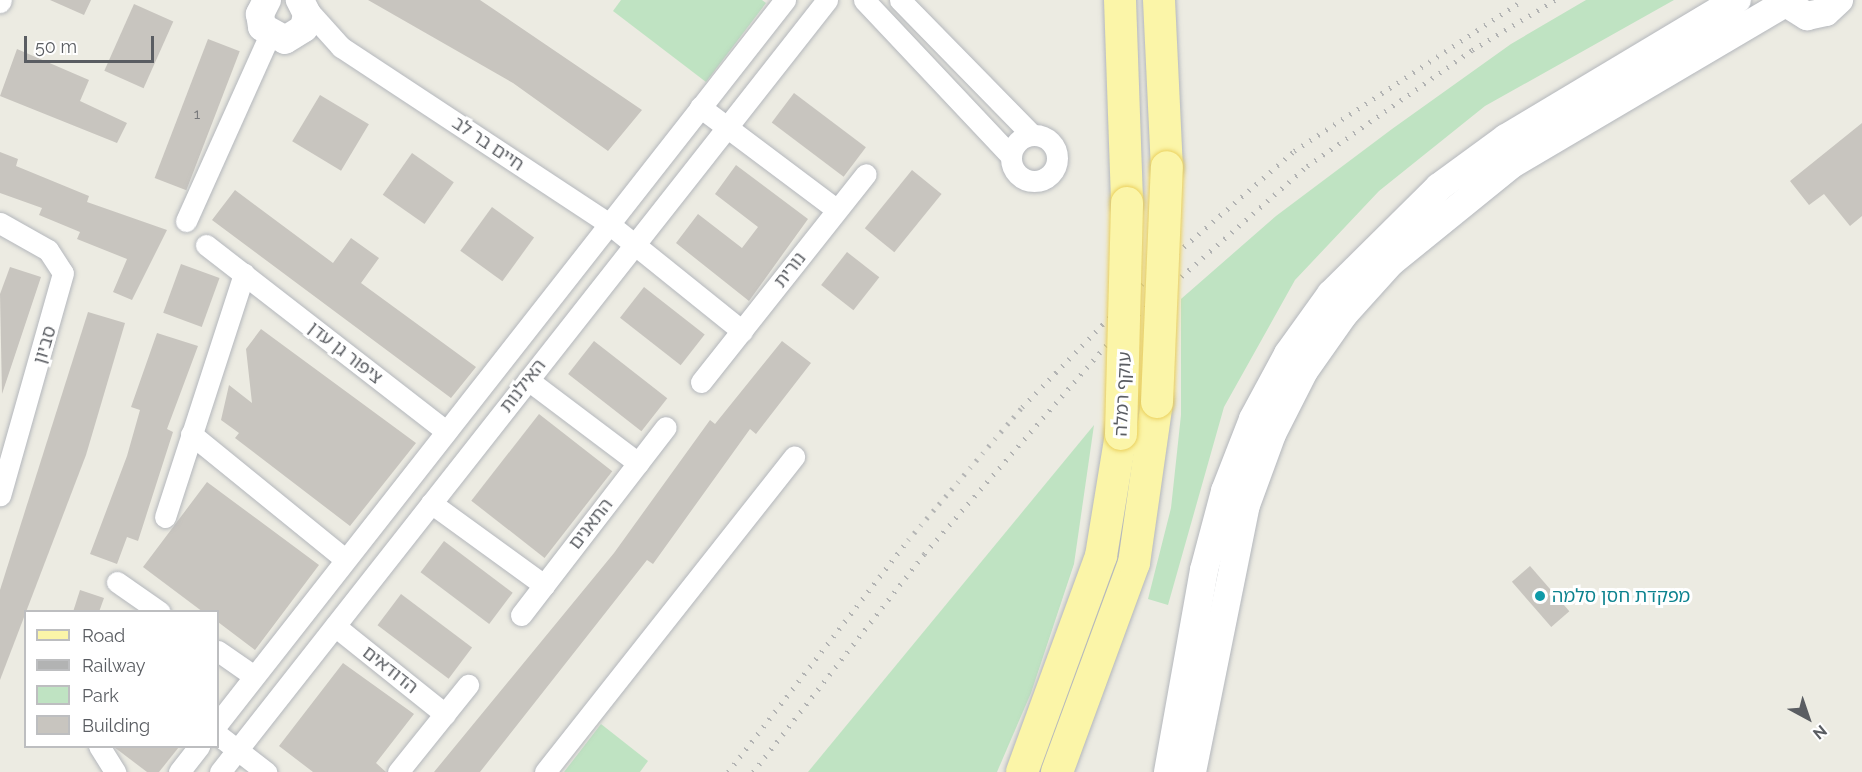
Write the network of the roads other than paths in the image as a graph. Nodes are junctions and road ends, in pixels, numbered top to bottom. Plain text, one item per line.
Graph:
1 (246, 0) edge
2 (785, 0) edge
3 (827, 0) edge
4 (864, 0) edge
5 (900, 0) edge
6 (1120, 0) edge
7 (1159, 0) edge
8 (1737, 0) edge
9 (1839, 0) edge
10 (1782, 2) edge
11 (302, 3) edge
12 (273, 26) edge
13 (341, 47) junction
14 (700, 107) junction
15 (727, 125) junction
16 (1032, 135) junction
17 (1011, 156) junction
18 (866, 174) dead end
19 (837, 210) junction
20 (186, 221) dead end
21 (0, 223) edge
22 (609, 224) junction
23 (634, 244) junction
24 (206, 245) dead end
25 (243, 274) junction
26 (742, 330) junction
27 (528, 380) junction
28 (701, 382) dead end
29 (666, 427) dead end
30 (446, 431) junction
31 (191, 434) junction
32 (794, 457) dead end
33 (638, 463) junction
34 (0, 495) edge
35 (431, 503) junction
36 (165, 517) dead end
37 (345, 560) junction
38 (117, 582) dead end
39 (544, 585) junction
40 (151, 609) edge
41 (521, 615) dead end
42 (334, 626) junction
43 (219, 652) edge
44 (254, 676) junction
45 (468, 685) dead end
46 (445, 714) junction
47 (219, 722) edge
48 (219, 736) edge
49 (100, 748) edge
50 (198, 748) edge
51 (237, 750) junction
52 (115, 772) edge
53 (179, 772) edge
54 (220, 772) edge
55 (266, 772) edge
56 (398, 772) edge
57 (545, 772) edge
58 (1022, 772) edge
59 (1057, 772) edge
60 (1168, 772) edge
61 (1192, 772) edge

1 - 12 main road
2 - 14 street, האילנות
3 - 15 street, האילנות
4 - 17 street
5 - 16 street
6 - 58 main road, עוקף רמלה, bridge
7 - 59 main road, עוקף רמלה, bridge
8 - 60 main road
9 - 10 main road
10 - 61 main road
11 - 12 main road
11 - 13 street, חיים בר לב
12 - 13 street, חיים בר לב
12 - 20 street
13 - 22 street, חיים בר לב
14 - 15 street
14 - 22 street, האילנות
15 - 19 street
15 - 23 street, האילנות
16 - 17 street
16 - 17 street
18 - 19 street, נורית
19 - 26 street, נורית
21 - 34 street, סביון
22 - 23 street, חיים בר לב
22 - 30 street, האילנות
23 - 26 street
23 - 27 street, האילנות
24 - 25 street, ציפור גן עדן
25 - 30 street, ציפור גן עדן
25 - 31 street
26 - 28 street, נורית
27 - 33 street
27 - 35 street, האילנות
29 - 33 street, התאנים
30 - 37 street, האילנות
31 - 36 street
31 - 37 street
32 - 57 street
33 - 39 street, התאנים
35 - 39 street
35 - 42 street, האילנות
37 - 44 street, האילנות
38 - 40 street
39 - 41 street, התאנים
42 - 46 street, הדודאים
42 - 51 street, האילנות
43 - 44 street
44 - 47 street, האילנות
45 - 46 street
46 - 56 street
48 - 51 street
49 - 52 street
50 - 53 street
51 - 54 street, האילנות
51 - 55 street

